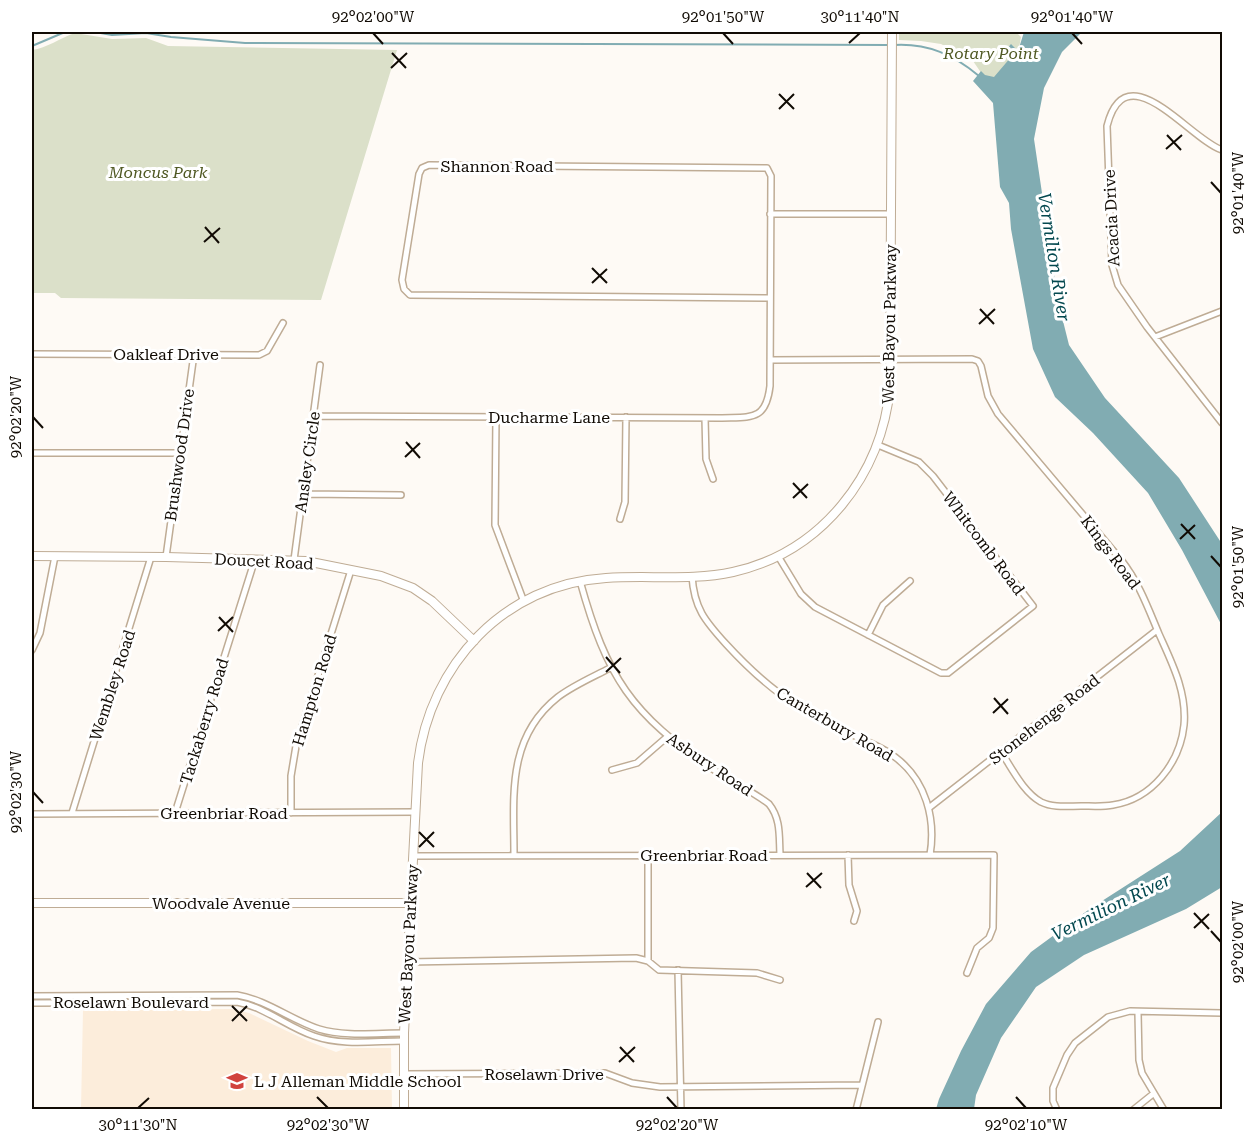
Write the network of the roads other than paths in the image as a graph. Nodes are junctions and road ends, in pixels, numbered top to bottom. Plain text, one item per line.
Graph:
1 (892, 32) edge
2 (1222, 150) edge
3 (770, 214) junction
4 (891, 214) junction
5 (770, 298) junction
6 (1222, 311) edge
7 (283, 323) dead end
8 (1155, 337) junction
9 (32, 354) edge
10 (194, 354) junction
11 (770, 360) junction
12 (891, 360) junction
13 (320, 365) dead end
14 (769, 393) joint
15 (314, 416) junction
16 (496, 417) junction
17 (626, 417) junction
18 (705, 418) junction
19 (1222, 423) edge
20 (878, 445) junction
21 (33, 453) edge
22 (180, 453) junction
23 (713, 478) dead end
24 (303, 494) junction
25 (400, 495) dead end
26 (620, 519) dead end
27 (32, 556) edge
28 (55, 556) junction
29 (778, 556) junction
30 (151, 557) junction
31 (166, 557) junction
32 (255, 559) junction
33 (294, 560) junction
34 (351, 570) junction
35 (692, 576) junction
36 (910, 581) dead end
37 (580, 582) junction
38 (524, 602) junction
39 (1157, 630) junction
40 (868, 635) junction
41 (474, 640) junction
42 (32, 650) edge
43 (610, 668) junction
44 (667, 737) junction
45 (1001, 752) junction
46 (612, 770) dead end
47 (930, 807) junction
48 (416, 812) junction
49 (72, 813) junction
50 (175, 813) junction
51 (291, 813) junction
52 (32, 814) edge
53 (780, 854) junction
54 (514, 855) junction
55 (648, 855) junction
56 (848, 855) junction
57 (930, 855) junction
58 (413, 856) junction
59 (32, 903) edge
60 (411, 903) junction
61 (854, 921) dead end
62 (648, 961) junction
63 (408, 962) junction
64 (678, 970) junction
65 (967, 973) dead end
66 (780, 980) dead end
67 (165, 995) junction
68 (227, 995) junction
69 (32, 996) edge
70 (51, 996) junction
71 (97, 999) junction
72 (227, 1002) junction
73 (32, 1003) edge
74 (52, 1003) junction
75 (165, 1003) junction
76 (284, 1013) junction
77 (1138, 1013) junction
78 (1222, 1013) edge
79 (281, 1020) junction
80 (878, 1022) dead end
81 (334, 1032) junction
82 (403, 1037) junction
83 (333, 1040) junction
84 (404, 1074) junction
85 (862, 1085) junction
86 (680, 1087) junction
87 (1153, 1094) junction
88 (404, 1110) edge
89 (681, 1110) edge
90 (856, 1110) edge
91 (1057, 1110) edge
92 (1133, 1110) edge
93 (1164, 1110) edge

1 - 4 street, West Bayou Parkway
2 - 8 street, Acacia Drive
3 - 4 street
3 - 5 street, Shannon Road
3 - 5 street, Shannon Road
4 - 12 street, West Bayou Parkway
5 - 11 street, Shannon Road
6 - 8 street
7 - 10 street, Oakleaf Drive
8 - 19 street, Acacia Drive
9 - 10 street, Oakleaf Drive
10 - 22 street, Brushwood Drive
11 - 12 street, Kings Road
11 - 14 street, Shannon Road
12 - 20 street, West Bayou Parkway
12 - 39 street, Kings Road
13 - 15 street, Ansley Circle
14 - 18 street, Ducharme Lane
15 - 16 street, Ducharme Lane
15 - 24 street, Ansley Circle
16 - 17 street, Ducharme Lane
16 - 38 street
17 - 18 street, Ducharme Lane
17 - 26 street
18 - 23 street
20 - 29 street, West Bayou Parkway
20 - 40 street, Whitcomb Road
21 - 22 street
22 - 31 street, Brushwood Drive
24 - 25 street
24 - 33 street, Ansley Circle
27 - 28 street, Doucet Road
28 - 30 street, Doucet Road
28 - 42 street
29 - 35 street, West Bayou Parkway
29 - 40 street, Whitcomb Road
30 - 31 street, Doucet Road
30 - 49 street, Wembley Road
31 - 32 street, Doucet Road
32 - 33 street, Doucet Road
32 - 50 street, Tackaberry Road
33 - 34 street, Doucet Road
34 - 41 street, Doucet Road
34 - 51 street, Hampton Road
35 - 37 street, West Bayou Parkway
35 - 47 street, Canterbury Road
36 - 40 street
37 - 38 street, West Bayou Parkway
37 - 43 street, Asbury Road
38 - 41 street, West Bayou Parkway
39 - 45 street, Stonehenge Road
39 - 45 street, Kings Road
41 - 48 street, West Bayou Parkway
43 - 44 street, Asbury Road
43 - 54 street
44 - 46 street
44 - 53 street, Asbury Road
45 - 47 street, Stonehenge Road
47 - 57 street, Canterbury Road
48 - 51 street, Greenbriar Road
48 - 58 street, West Bayou Parkway
49 - 50 street, Greenbriar Road
49 - 52 street, Greenbriar Road
50 - 51 street, Greenbriar Road
53 - 55 street, Greenbriar Road
53 - 56 street, Greenbriar Road
54 - 55 street, Greenbriar Road
54 - 58 street, Greenbriar Road
55 - 62 street
56 - 57 street, Greenbriar Road
56 - 61 street
57 - 65 street, Greenbriar Road
58 - 60 street, West Bayou Parkway
59 - 60 street, Woodvale Avenue
60 - 63 street, West Bayou Parkway
62 - 63 street
62 - 64 street
63 - 82 street, West Bayou Parkway
64 - 66 street
64 - 86 street
67 - 68 street, Roselawn Boulevard
67 - 71 street, Roselawn Boulevard
67 - 75 street
68 - 72 street
68 - 76 street, Roselawn Boulevard
69 - 70 street, Roselawn Boulevard
70 - 71 street, Roselawn Boulevard
70 - 74 street
71 - 74 street, Roselawn Boulevard
71 - 75 street, Roselawn Boulevard
72 - 75 street, Roselawn Boulevard
72 - 79 street, Roselawn Boulevard
73 - 74 street, Roselawn Boulevard
76 - 79 street
76 - 81 street, Roselawn Boulevard
77 - 78 street
77 - 87 street
77 - 91 street
79 - 83 street, Roselawn Boulevard
80 - 85 street
81 - 82 street, Roselawn Boulevard
81 - 83 street
82 - 83 street, Roselawn Boulevard
82 - 84 street, West Bayou Parkway
84 - 86 street, Roselawn Drive
84 - 88 street, West Bayou Parkway
85 - 86 street, Roselawn Drive
85 - 90 street
86 - 89 street
87 - 92 street
87 - 93 street

